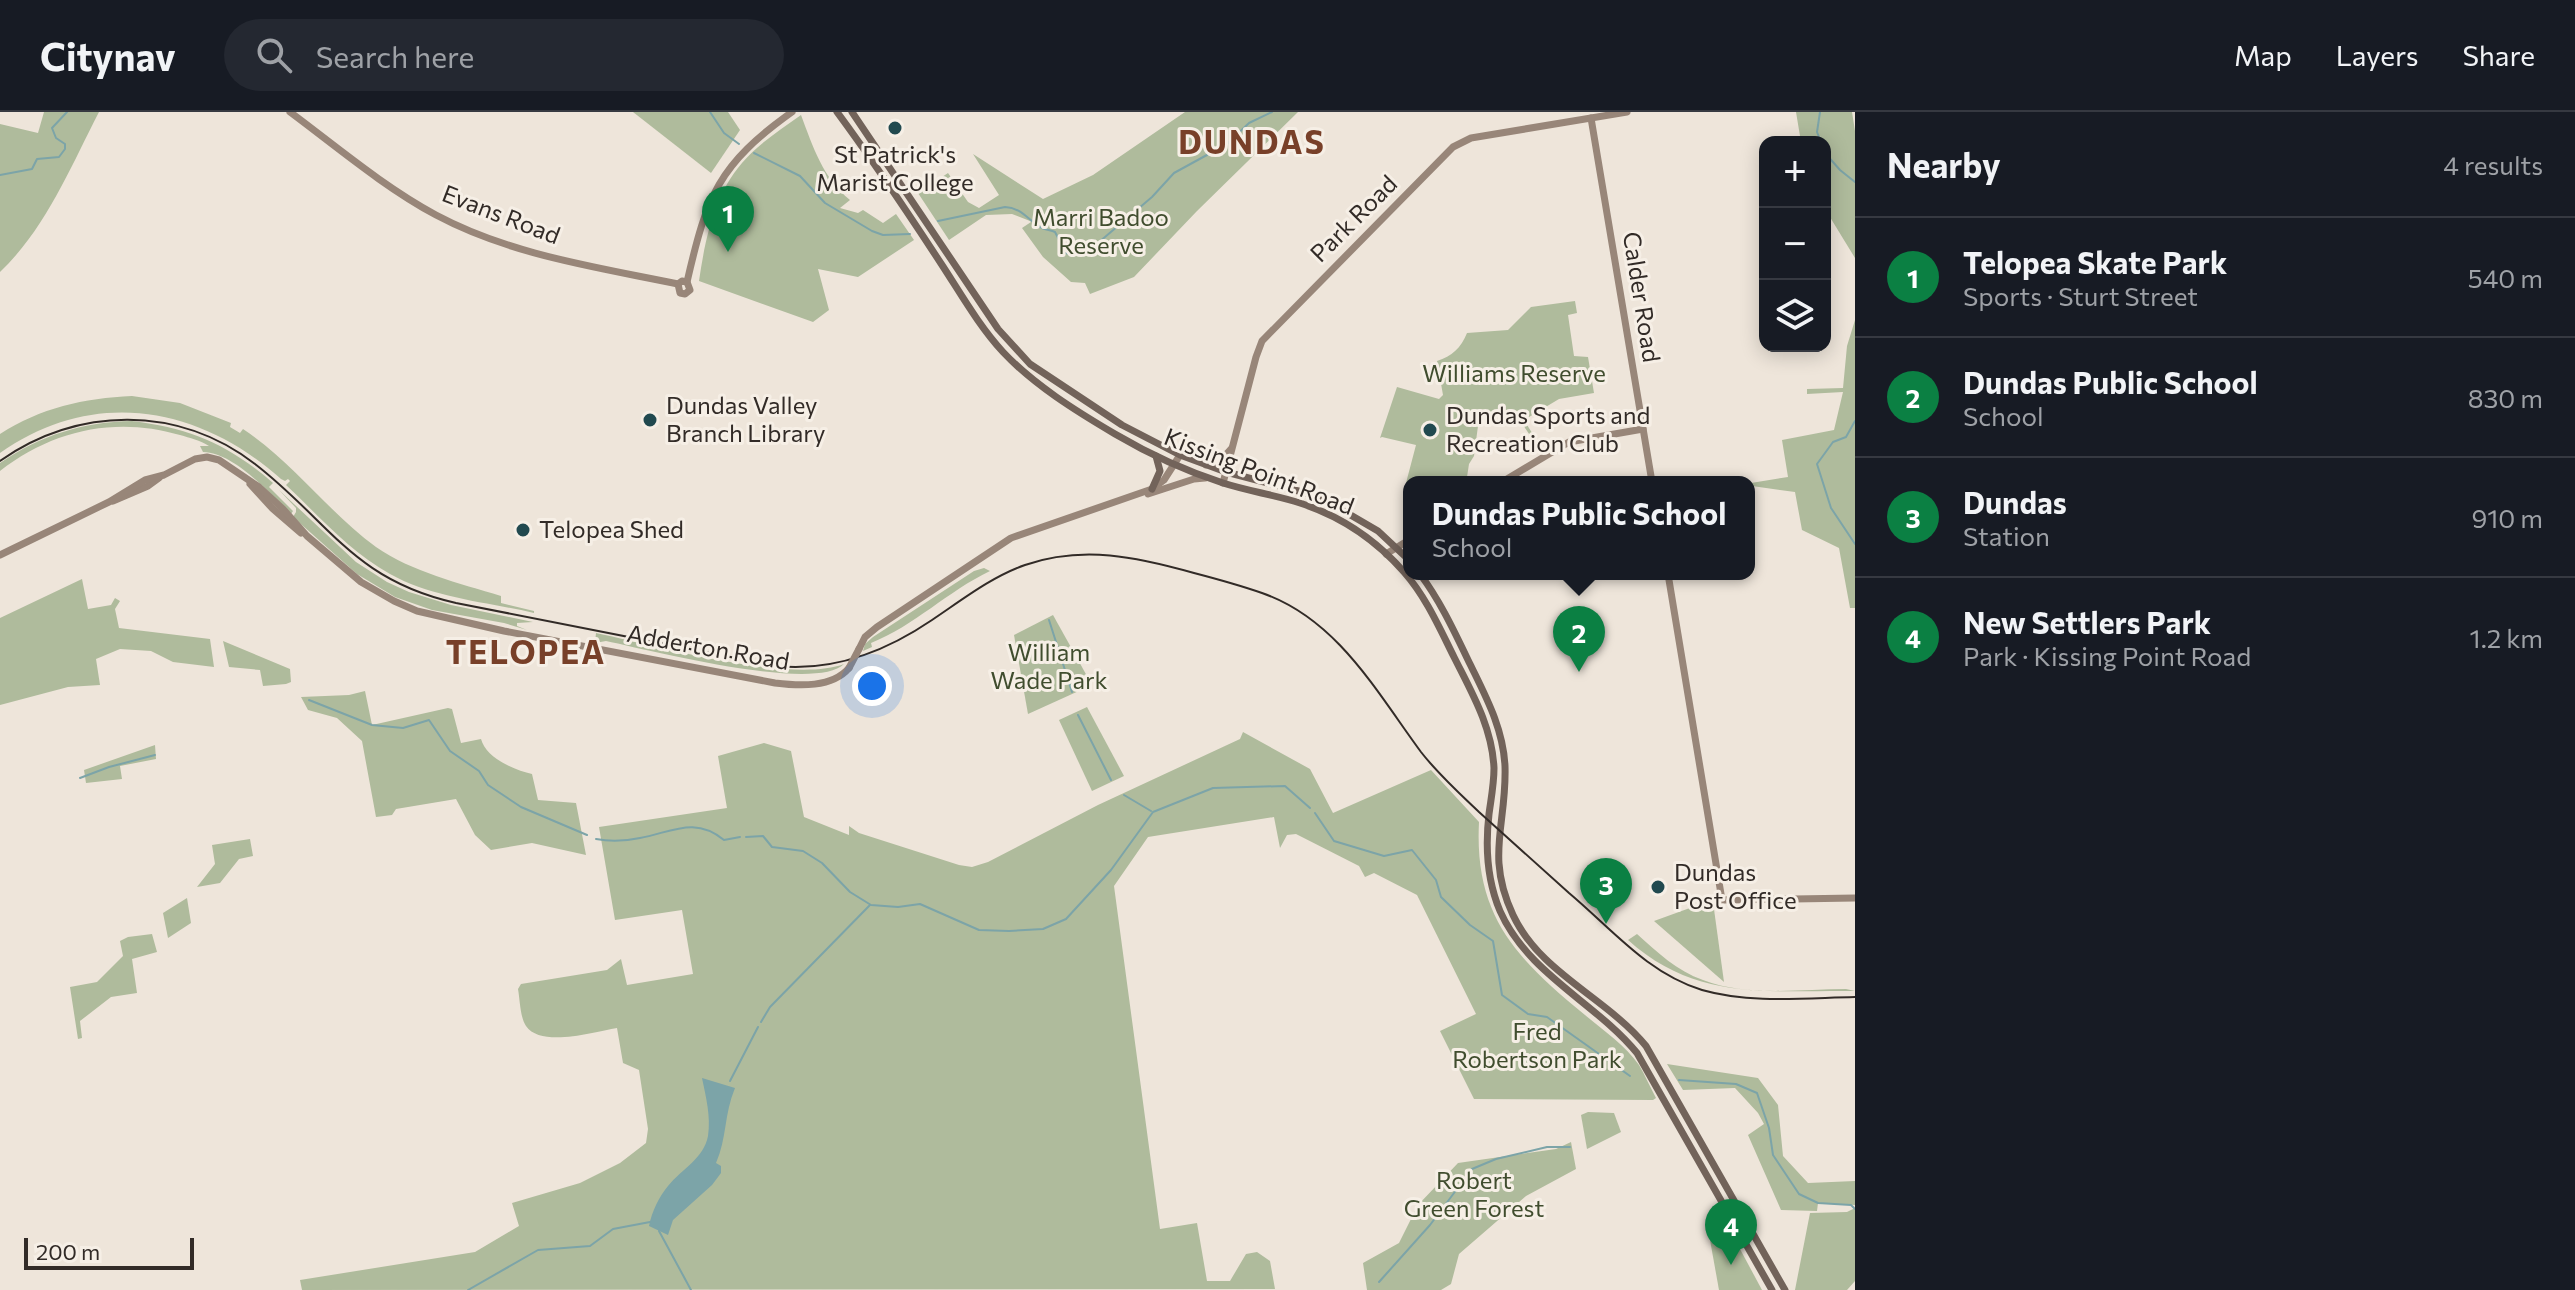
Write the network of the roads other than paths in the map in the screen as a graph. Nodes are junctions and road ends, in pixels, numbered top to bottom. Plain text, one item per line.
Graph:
1 (290, 112) edge
2 (792, 112) edge
3 (837, 112) edge
4 (852, 112) edge
5 (1627, 112) edge
6 (1591, 118) junction
7 (1643, 429) junction
8 (1233, 446) junction
9 (1180, 455) junction
10 (1156, 456) junction
11 (1175, 464) junction
12 (1203, 465) junction
13 (1226, 472) junction
14 (1512, 476) edge
15 (1651, 476) edge
16 (1208, 478) junction
17 (1223, 483) junction
18 (1152, 489) junction
19 (1119, 501) junction
20 (1403, 544) edge
21 (1397, 547) junction
22 (1386, 554) junction
23 (1403, 554) edge
24 (0, 555) edge
25 (1403, 571) edge
26 (1410, 580) edge
27 (1424, 580) edge
28 (1669, 580) edge
29 (1855, 898) edge
30 (1772, 1290) edge
31 (1785, 1290) edge

1 - 2 street, Evans Road
3 - 10 main road, Kissing Point Road
4 - 9 main road, Kissing Point Road
5 - 6 street, Park Road
6 - 7 street, Calder Road
6 - 8 street, Park Road
7 - 14 street
7 - 15 street, Calder Road
8 - 12 street
8 - 13 street, Park Road
9 - 11 street, Adderton Road
9 - 12 main road, Kissing Point Road
10 - 11 main road, Kissing Point Road
10 - 18 main road
11 - 16 main road, Kissing Point Road
11 - 18 street, Adderton Road
12 - 13 main road, Kissing Point Road
13 - 17 street, Park Road
13 - 21 main road, Kissing Point Road
16 - 17 main road, Kissing Point Road
16 - 19 street, Adderton Road
17 - 22 main road, Kissing Point Road
18 - 19 street, Adderton Road
19 - 24 street, Adderton Road, bridge
20 - 21 street
21 - 22 street
21 - 23 main road, Kissing Point Road
22 - 25 main road, Kissing Point Road
26 - 30 main road, Kissing Point Road
27 - 31 main road
28 - 29 street

